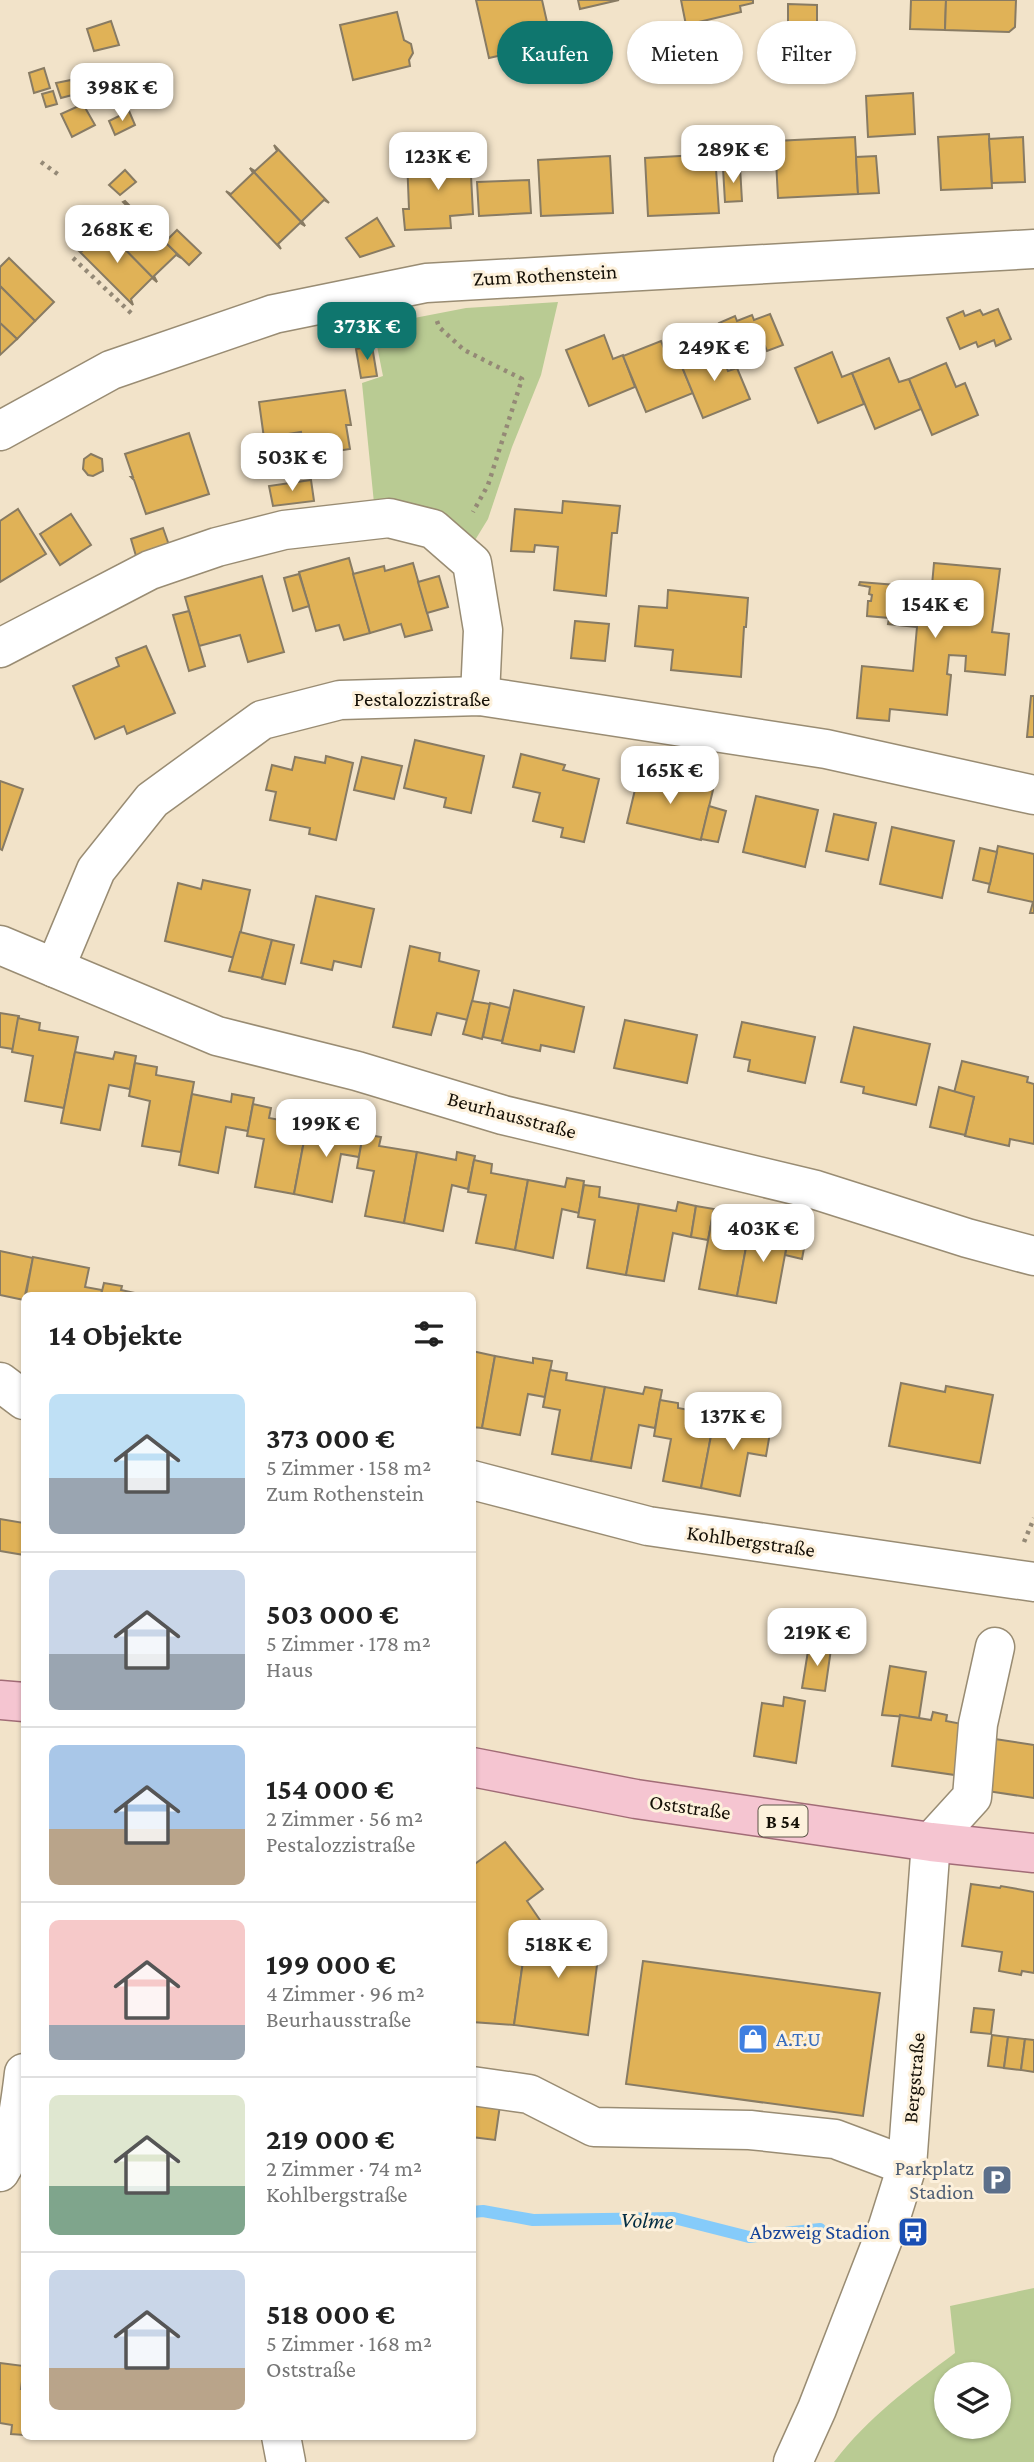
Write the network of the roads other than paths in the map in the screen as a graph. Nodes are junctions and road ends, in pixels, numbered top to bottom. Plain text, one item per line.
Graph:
1 (1034, 249) edge
2 (0, 431) edge
3 (0, 648) edge
4 (480, 695) junction
5 (1034, 795) edge
6 (0, 944) edge
7 (55, 968) junction
8 (1034, 1256) edge
9 (0, 1382) edge
10 (21, 1399) edge
11 (476, 1481) edge
12 (1034, 1582) edge
13 (995, 1647) dead end
14 (0, 1700) edge
15 (21, 1702) edge
16 (476, 1768) edge
17 (931, 1842) junction
18 (1034, 1853) edge
19 (476, 2087) edge
20 (21, 2088) edge
21 (907, 2166) junction
22 (0, 2172) edge
23 (282, 2440) edge
24 (286, 2462) edge
25 (793, 2462) edge

1 - 2 street, Zum Rothenstein
3 - 4 street
4 - 5 street, Pestalozzistraße
4 - 7 street, Pestalozzistraße
6 - 7 street, Beurhausstraße
7 - 8 street, Beurhausstraße
9 - 10 street
11 - 12 street, Kohlbergstraße
13 - 17 street
14 - 15 main road
16 - 17 main road, Oststraße / B 54
17 - 18 main road, Oststraße / B 54
17 - 21 street, Bergstraße
19 - 21 street
20 - 22 street
21 - 25 street, Bergstraße
23 - 24 street

